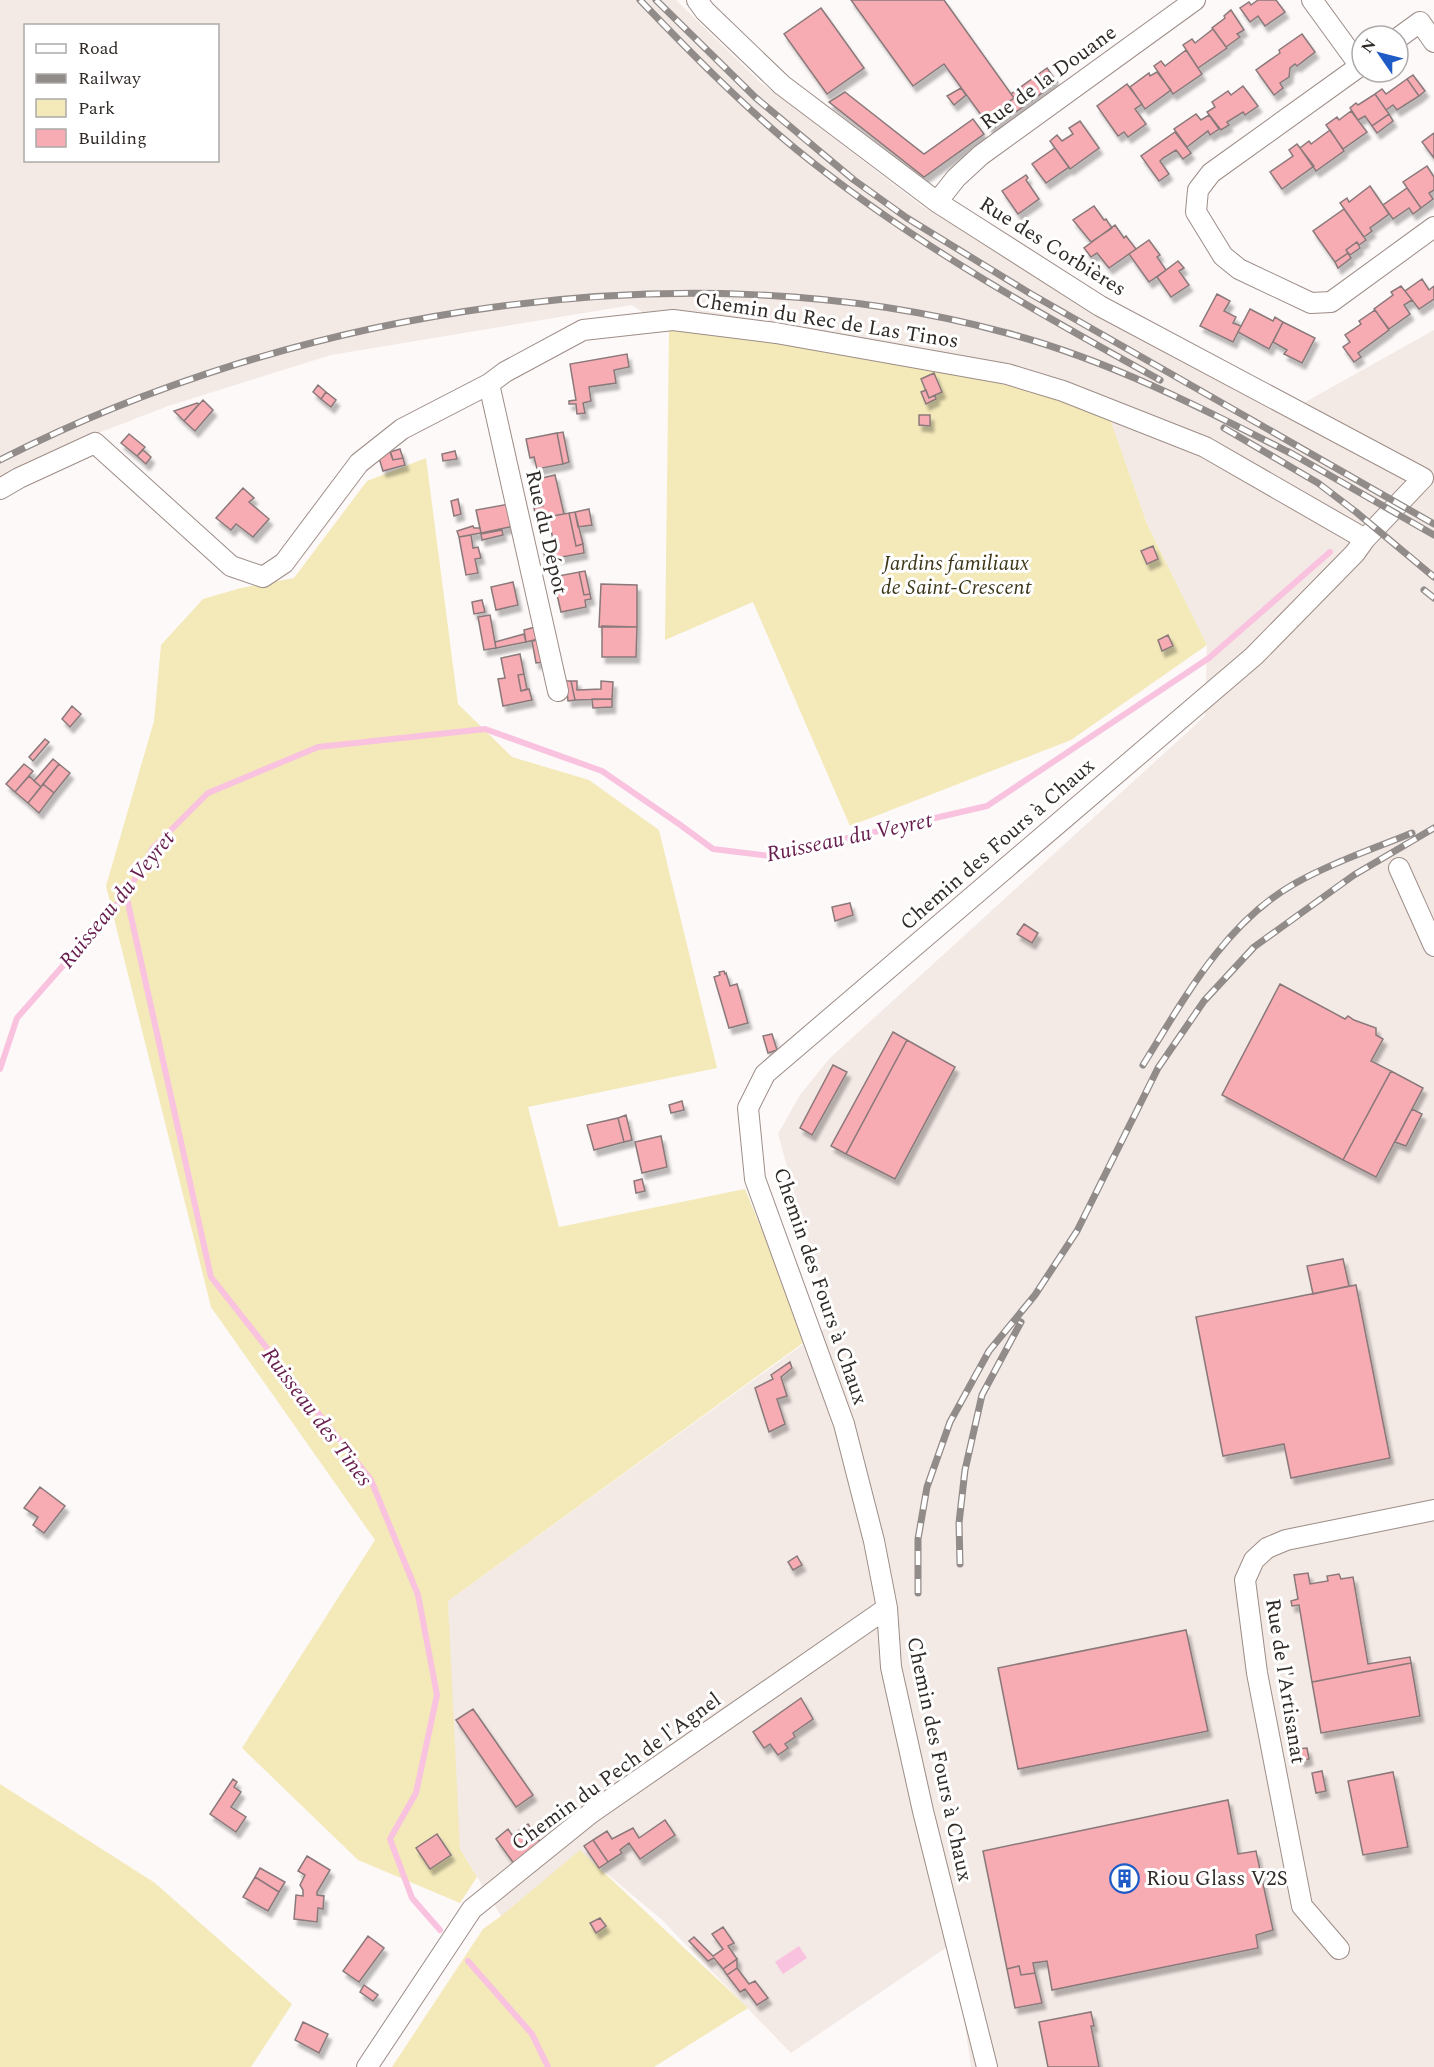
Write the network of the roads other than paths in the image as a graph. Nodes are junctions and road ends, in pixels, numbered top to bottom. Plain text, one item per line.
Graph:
1 (697, 0) edge
2 (1195, 0) edge
3 (1312, 0) edge
4 (1427, 17) edge
5 (1410, 29) edge
6 (1434, 42) edge
7 (1350, 50) edge
8 (1350, 73) edge
9 (937, 202) junction
10 (1434, 227) edge
11 (489, 384) junction
12 (1423, 478) joint
13 (0, 489) edge
14 (1365, 539) junction
15 (558, 691) dead end
16 (1399, 868) dead end
17 (1434, 946) edge
18 (1434, 1510) edge
19 (887, 1608) junction
20 (1339, 1949) dead end
21 (367, 2067) edge
22 (987, 2067) edge

1 - 9 street, Rue des Corbières
2 - 9 street, Rue de la Douane
3 - 7 street
4 - 5 street
4 - 6 street
8 - 10 street
9 - 12 street, Rue des Corbières
11 - 13 street, Chemin du Rec de Las Tinos
11 - 14 street, Chemin du Rec de Las Tinos
11 - 15 street, Rue du Dépot
12 - 14 street, Chemin des Fours à Chaux
14 - 19 street, Chemin des Fours à Chaux
16 - 17 street
18 - 20 street, Rue de l'Artisanat
19 - 21 street, Chemin du Pech de l'Agnel
19 - 22 street, Chemin des Fours à Chaux

